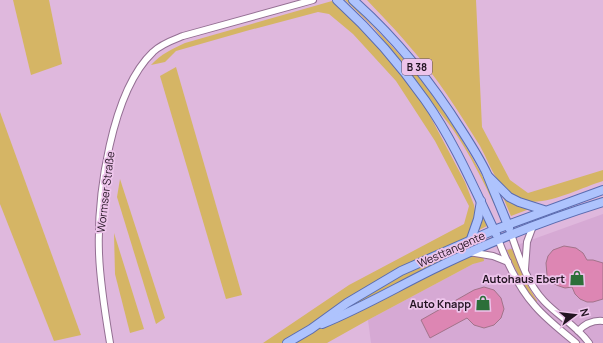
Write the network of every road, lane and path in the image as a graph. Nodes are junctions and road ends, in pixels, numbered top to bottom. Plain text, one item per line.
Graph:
1 (313, 0) edge
2 (337, 0) edge
3 (353, 0) edge
4 (486, 174) junction
5 (603, 190) edge
6 (482, 201) junction
7 (603, 202) edge
8 (544, 210) junction
9 (507, 224) junction
10 (534, 226) junction
11 (494, 230) junction
12 (511, 234) junction
13 (470, 239) junction
14 (498, 239) junction
15 (469, 252) junction
16 (508, 262) junction
17 (525, 271) junction
18 (603, 320) edge
19 (311, 329) junction
20 (578, 331) junction
21 (110, 343) edge
22 (288, 343) edge
23 (576, 343) edge
24 (589, 343) edge

1 - 21 street, Wormser Straße
2 - 6 main road, B 38
3 - 4 main road, B 38
4 - 8 main road, B 38
4 - 9 main road, B 38
5 - 8 main road, Westtangente
6 - 11 main road, B 38
6 - 13 main road
7 - 10 main road, Westtangente
8 - 9 main road, Westtangente
9 - 11 main road, Westtangente
9 - 12 main road
10 - 12 main road, Westtangente
10 - 17 street
11 - 13 main road, Westtangente
11 - 14 main road, B 38
12 - 14 main road, Westtangente
12 - 17 street
13 - 19 main road, Westtangente
14 - 15 main road, Westtangente
14 - 16 street
15 - 16 street
15 - 19 main road, Westtangente
16 - 23 street
17 - 20 street
18 - 20 street
19 - 22 main road, Westtangente
20 - 24 street

